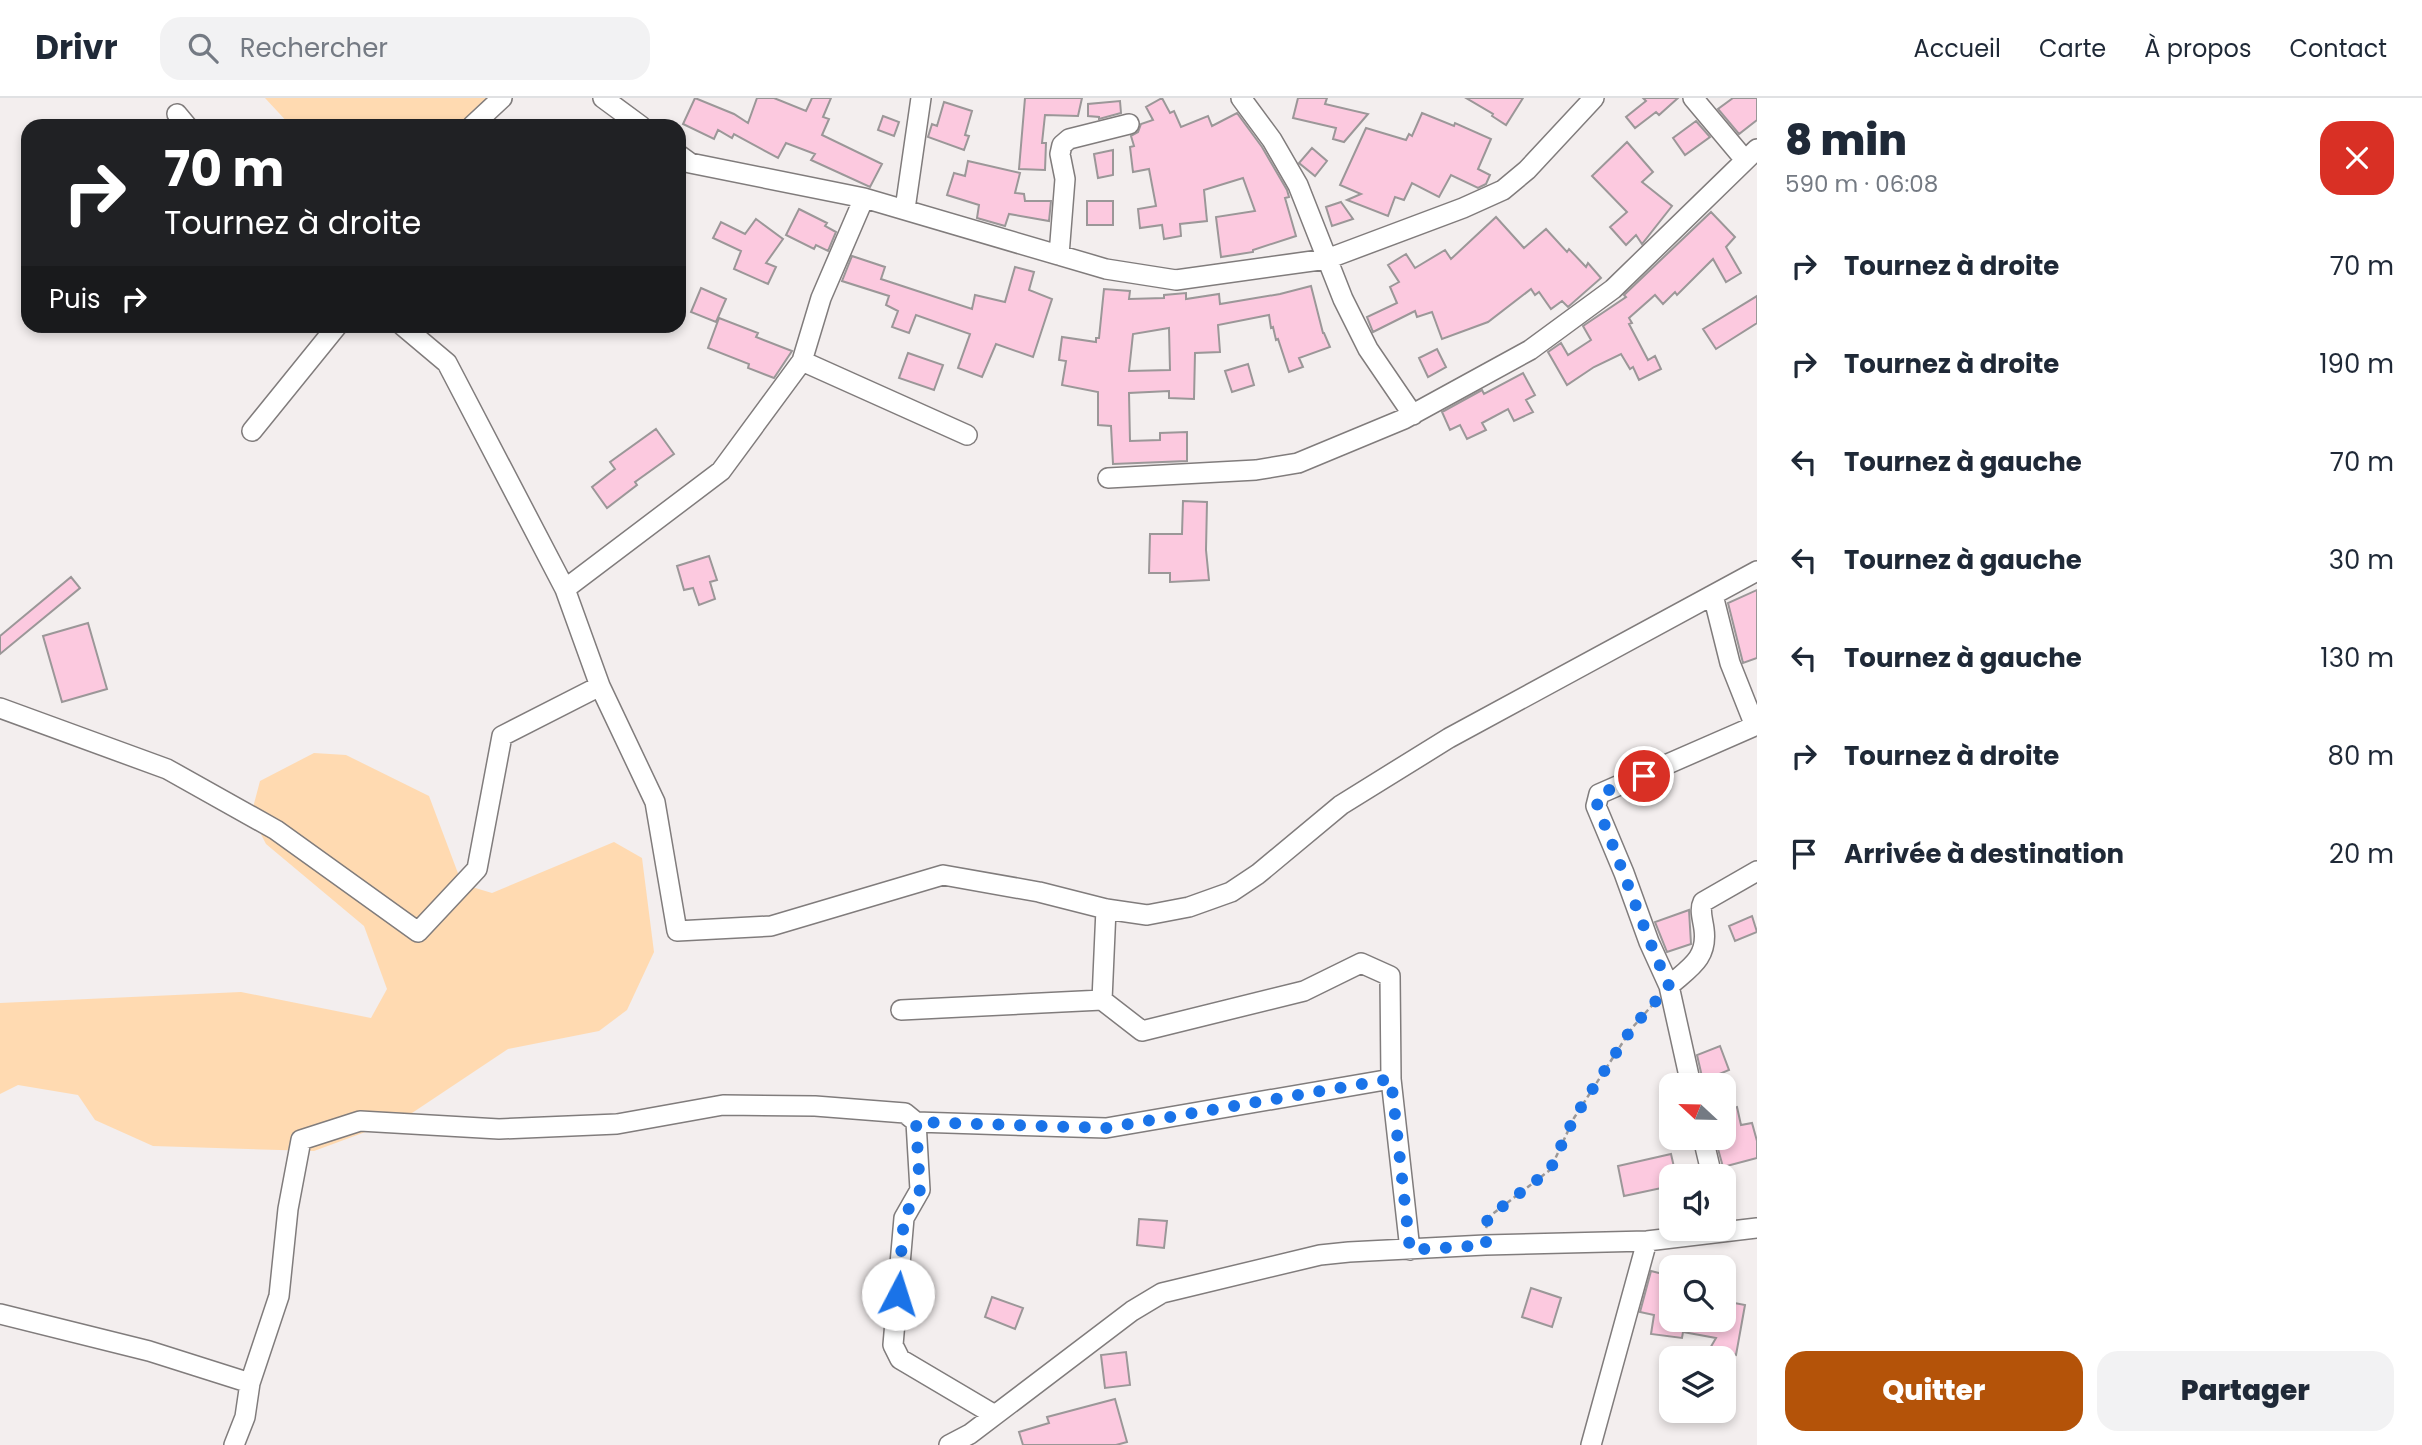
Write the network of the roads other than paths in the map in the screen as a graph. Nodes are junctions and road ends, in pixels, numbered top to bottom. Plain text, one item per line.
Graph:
1 (502, 98) edge
2 (603, 98) edge
3 (921, 98) edge
4 (1241, 98) edge
5 (1594, 98) edge
6 (1693, 98) edge
7 (480, 119) edge
8 (631, 119) edge
9 (1129, 124) dead end
10 (1751, 155) edge
11 (686, 160) edge
12 (864, 198) junction
13 (905, 209) junction
14 (1059, 255) junction
15 (1327, 259) junction
16 (331, 333) edge
17 (411, 333) edge
18 (802, 361) junction
19 (1413, 415) junction
20 (252, 431) dead end
21 (967, 435) dead end
22 (1108, 478) dead end
23 (1757, 571) edge
24 (565, 589) junction
25 (1713, 595) junction
26 (600, 686) junction
27 (0, 708) edge
28 (1756, 726) edge
29 (1757, 871) edge
30 (1106, 909) junction
31 (1669, 986) junction
32 (1102, 1000) junction
33 (901, 1010) dead end
34 (1688, 1073) edge
35 (1391, 1079) junction
36 (916, 1122) junction
37 (1757, 1228) edge
38 (1736, 1230) edge
39 (1659, 1239) edge
40 (1647, 1241) junction
41 (1410, 1250) junction
42 (0, 1314) edge
43 (250, 1383) junction
44 (993, 1415) junction
45 (968, 1439) edge
46 (234, 1445) edge
47 (949, 1445) edge
48 (1591, 1445) edge

1 - 7 street
2 - 8 street
3 - 13 street
4 - 15 street
5 - 15 street
6 - 10 street
9 - 14 street
10 - 19 street
11 - 12 street
12 - 13 street
12 - 18 street
13 - 14 street
14 - 15 street
15 - 19 street
16 - 20 street
17 - 24 street
18 - 21 street
18 - 24 street
19 - 22 street
23 - 25 street
24 - 26 street
25 - 28 street
25 - 30 street
26 - 27 street
26 - 30 street
28 - 31 street
29 - 31 street
30 - 32 street
31 - 34 street
32 - 33 street
32 - 35 street
35 - 36 street
35 - 41 street
36 - 43 street
36 - 44 street
37 - 38 street
39 - 40 street
40 - 41 street
40 - 48 street
41 - 44 street
42 - 43 street
43 - 46 street
44 - 45 street
45 - 47 street

